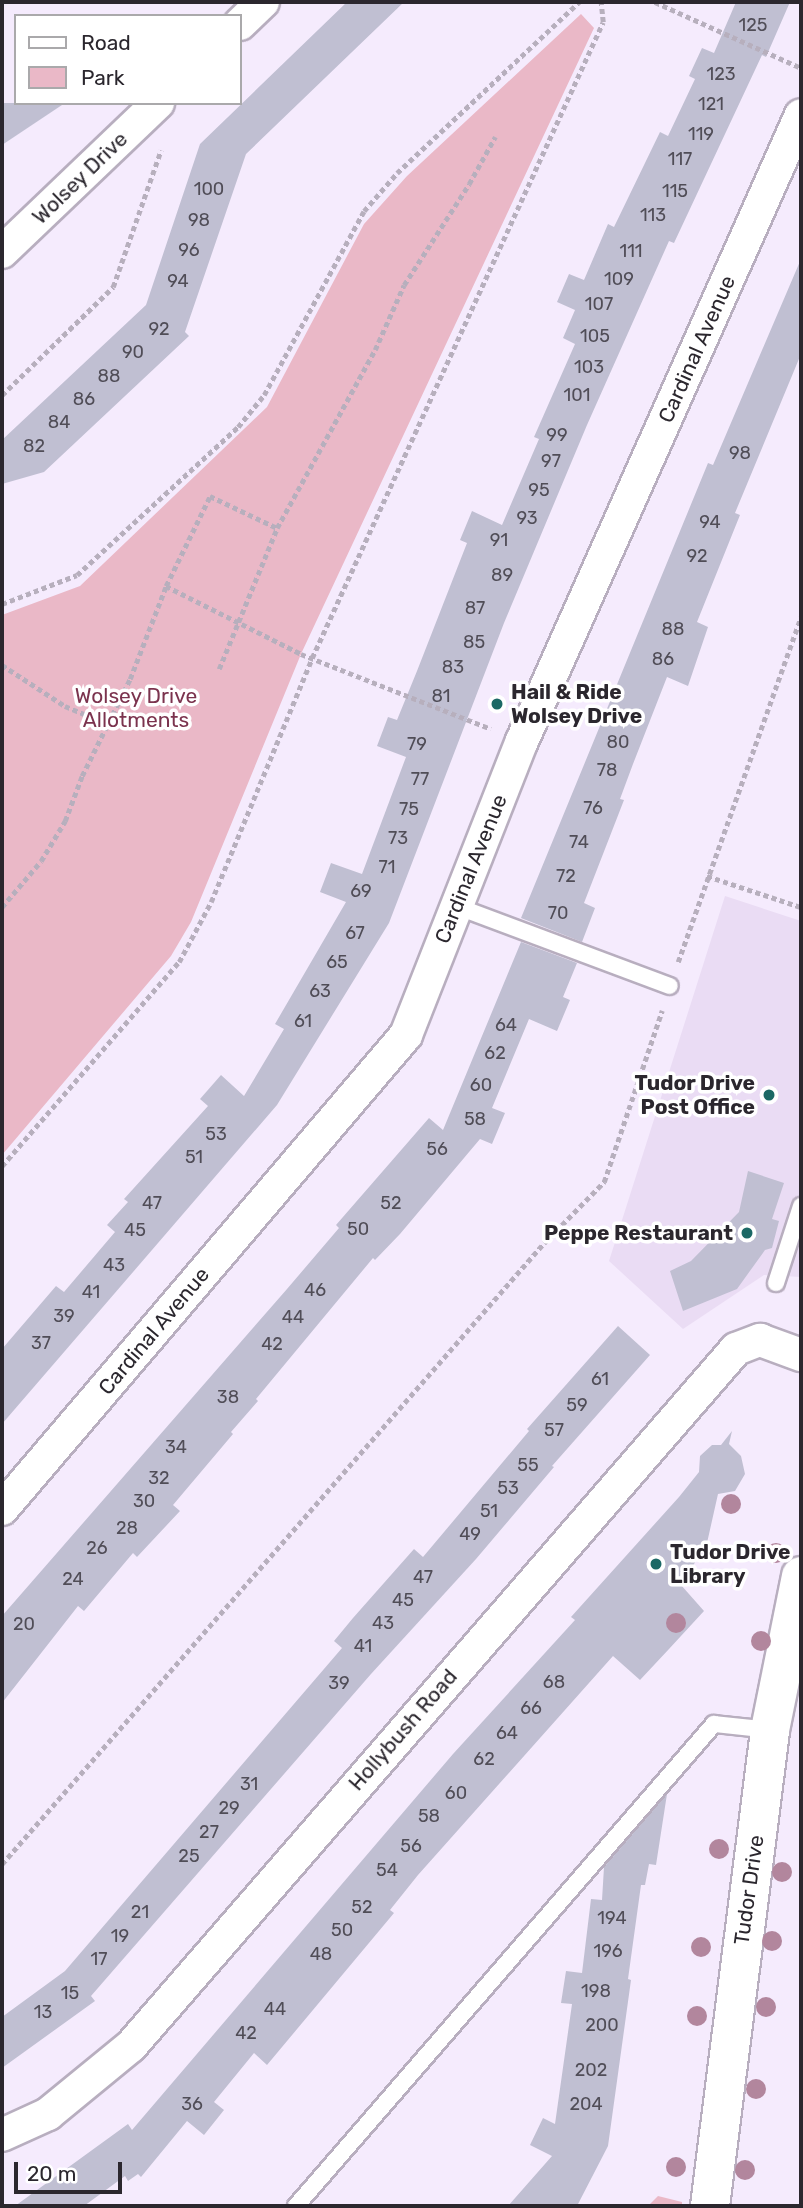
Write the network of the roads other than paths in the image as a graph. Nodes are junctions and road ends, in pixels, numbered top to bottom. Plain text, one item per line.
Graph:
1 (262, 2) edge
2 (242, 22) edge
3 (156, 105) edge
4 (798, 130) edge
5 (2, 252) edge
6 (457, 906) junction
7 (670, 986) road end
8 (801, 1206) edge
9 (776, 1283) dead end
10 (801, 1355) edge
11 (2, 1509) edge
12 (801, 1576) edge
13 (770, 1731) junction
14 (2, 2136) edge
15 (296, 2206) edge
16 (710, 2206) edge

1 - 2 street
3 - 5 street, Wolsey Drive
4 - 6 street, Cardinal Avenue
6 - 7 lane
6 - 11 street, Cardinal Avenue
8 - 9 lane
10 - 14 street, Hollybush Road
12 - 13 street, Tudor Drive
13 - 15 lane
13 - 16 street, Tudor Drive

